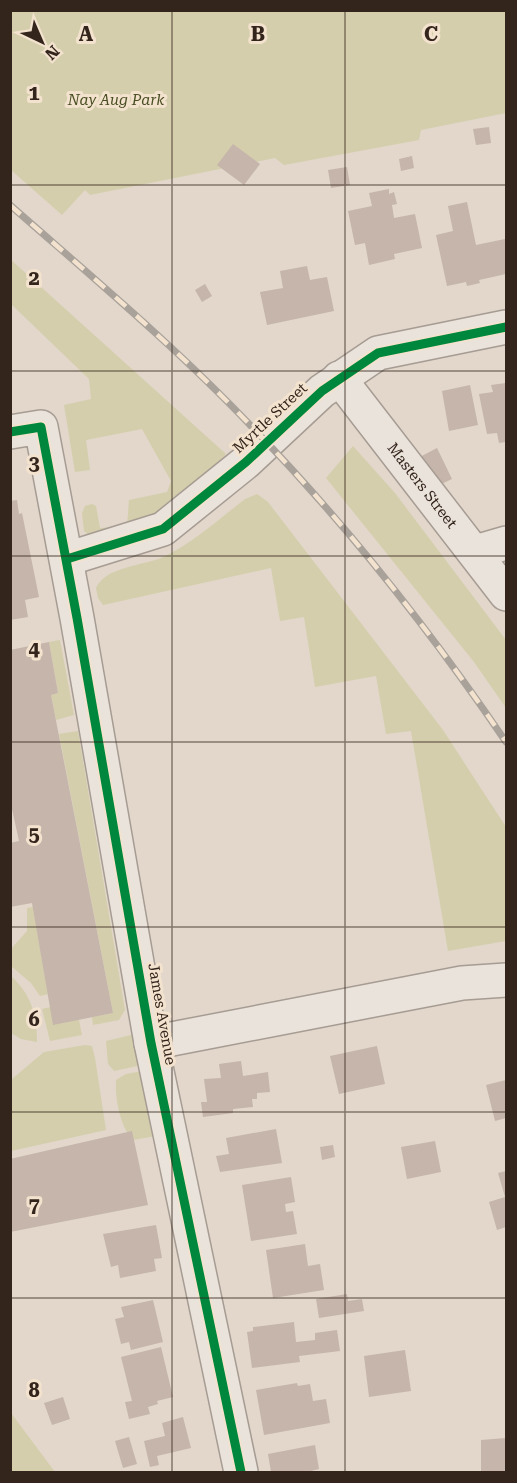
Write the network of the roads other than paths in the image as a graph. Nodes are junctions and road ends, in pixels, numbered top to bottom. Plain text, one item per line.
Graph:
1 (507, 327) edge
2 (339, 378) junction
3 (10, 432) edge
4 (507, 543) edge
5 (475, 552) junction
6 (67, 559) junction
7 (507, 594) edge
8 (507, 980) edge
9 (151, 1044) junction
10 (241, 1473) edge

1 - 2 street, Myrtle Street
2 - 5 street, Masters Street
2 - 6 street, Myrtle Street
3 - 6 street, James Avenue
4 - 5 street
5 - 7 street, Masters Street
6 - 9 street, James Avenue
8 - 9 street
9 - 10 street, James Avenue

